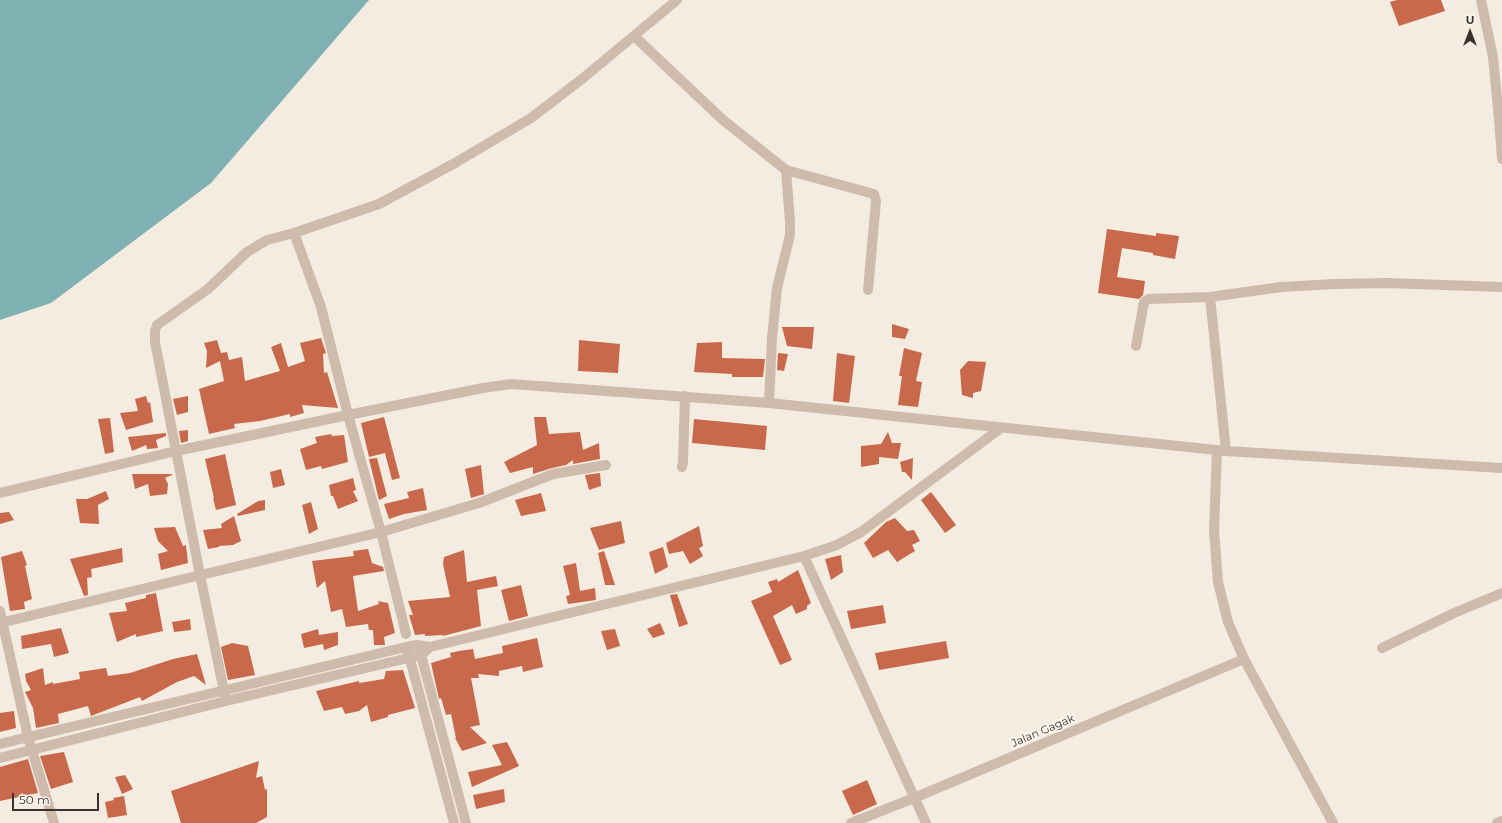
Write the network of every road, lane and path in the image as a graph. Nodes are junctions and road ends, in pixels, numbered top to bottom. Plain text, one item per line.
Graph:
1 (677, 0) edge
2 (1481, 0) edge
3 (634, 36) junction
4 (1502, 159) edge
5 (786, 170) junction
6 (294, 233) junction
7 (1502, 287) edge
8 (868, 290) dead end
9 (1210, 297) junction
10 (1136, 346) dead end
11 (685, 396) junction
12 (769, 403) junction
13 (348, 415) junction
14 (1001, 428) junction
15 (1221, 450) junction
16 (176, 452) junction
17 (606, 465) dead end
18 (682, 467) dead end
19 (1502, 468) edge
20 (0, 493) edge
21 (381, 532) junction
22 (804, 556) junction
23 (200, 575) junction
24 (1502, 593) edge
25 (0, 611) edge
26 (1, 622) edge
27 (406, 634) junction
28 (417, 645) junction
29 (406, 647) junction
30 (430, 647) junction
31 (1382, 648) dead end
32 (421, 655) junction
33 (410, 657) junction
34 (1244, 659) junction
35 (223, 691) junction
36 (226, 701) junction
37 (28, 738) junction
38 (0, 744) edge
39 (31, 750) junction
40 (0, 758) edge
41 (914, 798) junction
42 (1502, 821) edge
43 (54, 823) edge
44 (454, 823) edge
45 (466, 823) edge
46 (851, 823) edge
47 (926, 823) edge
48 (1333, 823) edge
49 (1497, 823) edge

1 - 3 street
2 - 4 street
3 - 5 street
3 - 6 street
5 - 8 street
5 - 12 street
6 - 13 street
6 - 16 street
7 - 9 street
9 - 10 street
9 - 15 street
11 - 12 street
11 - 13 street
11 - 18 street
12 - 14 street
13 - 16 street
13 - 21 street
14 - 15 street
14 - 22 street
15 - 19 street
15 - 34 street
16 - 20 street
16 - 23 street
17 - 21 street
21 - 23 street
21 - 27 street
22 - 30 street
22 - 41 street
23 - 26 street
23 - 35 street
24 - 31 street
25 - 26 street
26 - 37 street
27 - 28 street
27 - 29 street
28 - 29 street
28 - 30 street
28 - 32 street
29 - 33 street
29 - 35 street
30 - 32 street
32 - 33 street
32 - 45 street
33 - 36 street
33 - 44 street
34 - 41 street, Jalan Gagak
34 - 48 street
35 - 36 street
35 - 37 street
36 - 39 street
37 - 38 street
37 - 39 street
39 - 40 street
39 - 43 street
41 - 46 street, Jalan Gagak
41 - 47 street
42 - 49 street

